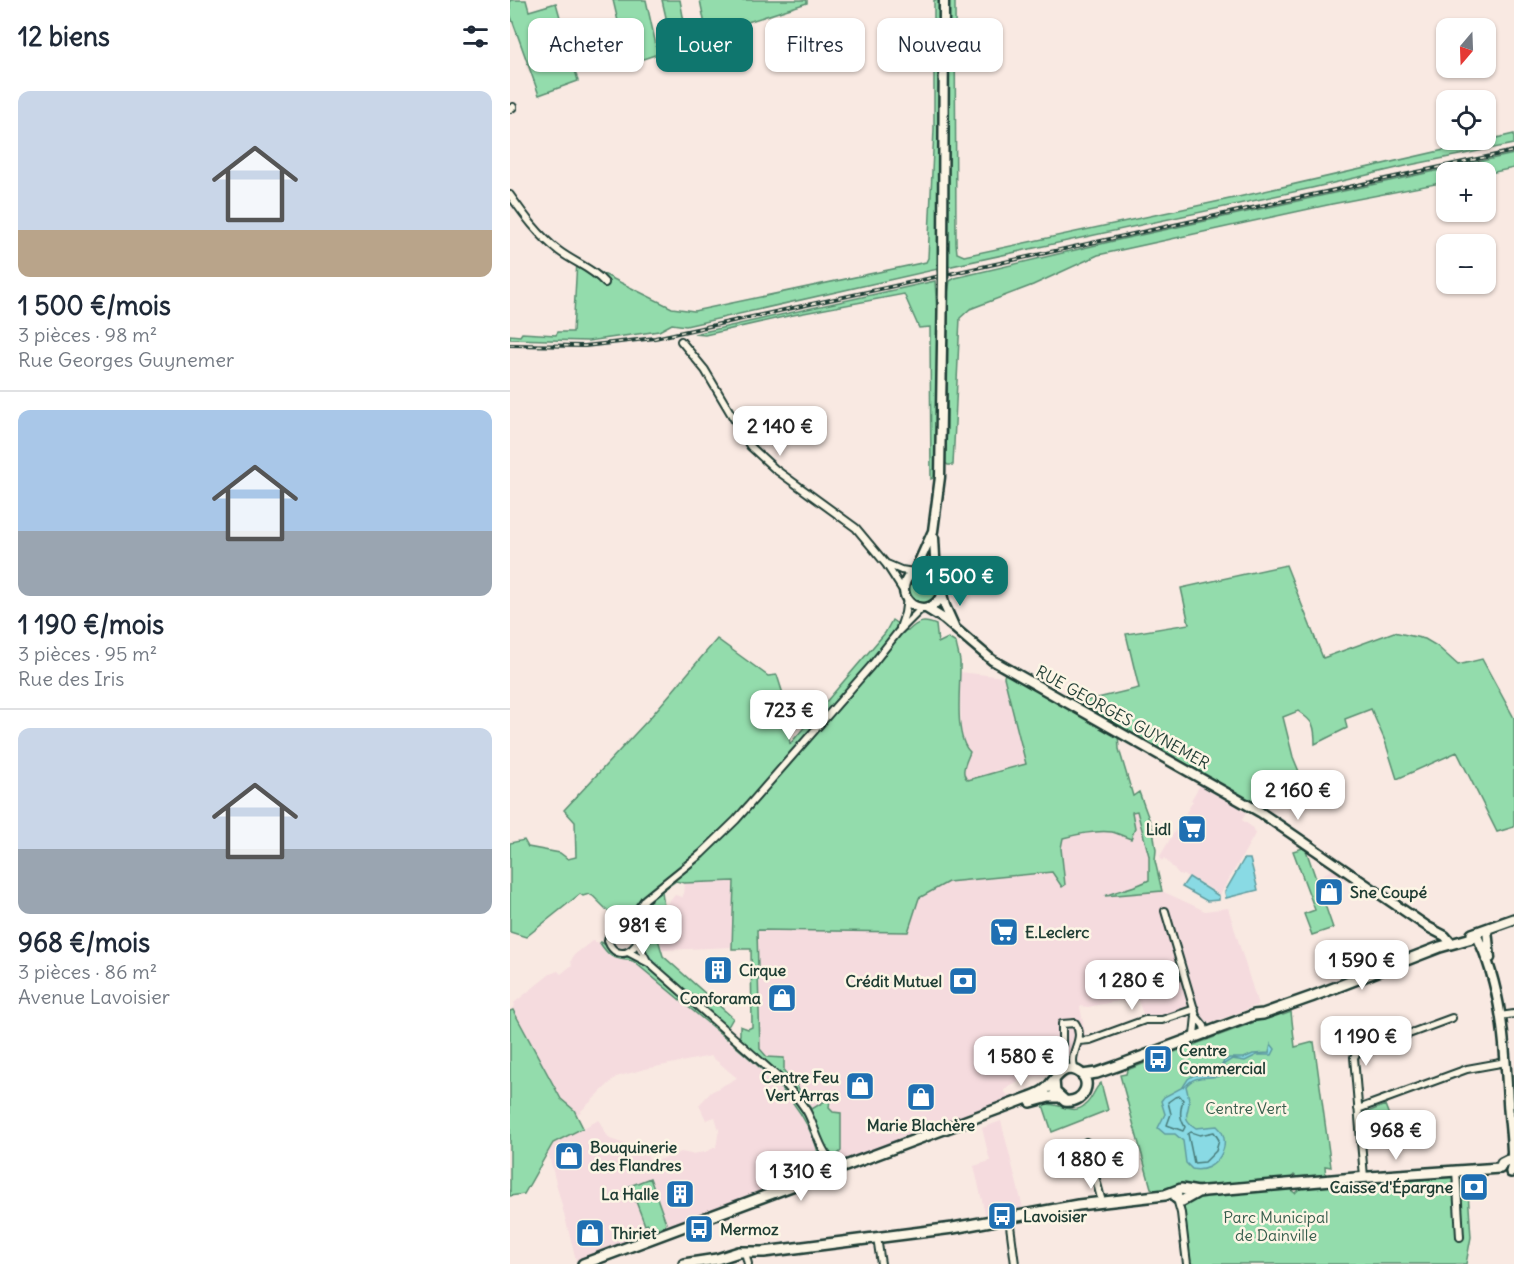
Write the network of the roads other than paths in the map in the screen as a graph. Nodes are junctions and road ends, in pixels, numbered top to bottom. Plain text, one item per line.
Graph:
1 (944, 0) edge
2 (510, 195) edge
3 (605, 283) dead end
4 (681, 341) dead end
5 (933, 531) junction
6 (886, 564) junction
7 (915, 572) junction
8 (936, 575) junction
9 (942, 593) junction
10 (906, 595) junction
11 (924, 608) junction
12 (956, 629) junction
13 (898, 632) junction
14 (1165, 912) dead end
15 (635, 913) junction
16 (1514, 919) edge
17 (621, 924) junction
18 (1428, 927) junction
19 (632, 928) junction
20 (1487, 930) junction
21 (1476, 934) junction
22 (637, 942) junction
23 (1451, 943) junction
24 (1440, 947) junction
25 (628, 952) junction
26 (649, 963) junction
27 (1490, 964) junction
28 (1196, 1012) junction
29 (1263, 1014) junction
30 (1514, 1014) edge
31 (1500, 1016) junction
32 (1452, 1018) dead end
33 (1206, 1032) junction
34 (1078, 1041) junction
35 (1189, 1042) junction
36 (1506, 1062) junction
37 (1062, 1071) junction
38 (1078, 1073) junction
39 (1054, 1080) junction
40 (1085, 1088) junction
41 (1059, 1097) junction
42 (1358, 1109) junction
43 (1086, 1142) dead end
44 (826, 1155) junction
45 (844, 1167) junction
46 (1510, 1167) edge
47 (1456, 1170) junction
48 (817, 1177) junction
49 (1364, 1177) junction
50 (1180, 1196) junction
51 (1102, 1202) junction
52 (1009, 1218) junction
53 (877, 1237) junction
54 (1461, 1237) dead end
55 (745, 1252) junction
56 (583, 1264) edge
57 (596, 1264) edge
58 (688, 1264) edge
59 (748, 1264) edge
60 (881, 1264) edge
61 (1016, 1264) edge
62 (1187, 1264) edge

1 - 5 street, bridge
2 - 3 street
4 - 6 street
5 - 7 street
5 - 8 street
6 - 7 street
6 - 10 street
7 - 8 street
7 - 10 street
8 - 9 street
9 - 11 street
9 - 12 street, RUE GEORGES GUYNEMER
10 - 11 street
10 - 13 street
11 - 12 street, RUE GEORGES GUYNEMER
11 - 13 street
12 - 18 street, RUE GEORGES GUYNEMER
13 - 15 street
14 - 28 street
15 - 17 street
15 - 19 street
16 - 20 main road
17 - 19 street
17 - 25 street
18 - 23 street, RUE GEORGES GUYNEMER
18 - 24 street
19 - 22 street
20 - 21 main road
20 - 27 street
21 - 23 main road
21 - 27 street
22 - 25 street
22 - 26 street
23 - 24 main road
24 - 29 main road
25 - 26 street
26 - 44 street
27 - 31 street
28 - 33 street
28 - 34 street
28 - 35 street
29 - 33 main road
29 - 35 main road
30 - 31 street
31 - 36 street
32 - 42 street
33 - 35 main road
34 - 37 street
34 - 38 street
35 - 38 main road
35 - 40 main road
36 - 42 street
36 - 46 street
37 - 38 main road
37 - 39 main road
38 - 40 main road
39 - 41 main road
39 - 45 main road
40 - 41 main road
41 - 57 main road
42 - 49 street
43 - 51 street
44 - 45 street
44 - 48 street
45 - 48 main road
46 - 47 main road
47 - 49 main road
47 - 54 street
48 - 56 main road
49 - 50 main road
50 - 51 main road
50 - 62 street
51 - 52 main road
52 - 53 main road
52 - 61 street
53 - 55 main road
53 - 60 street
55 - 58 main road
55 - 59 street

